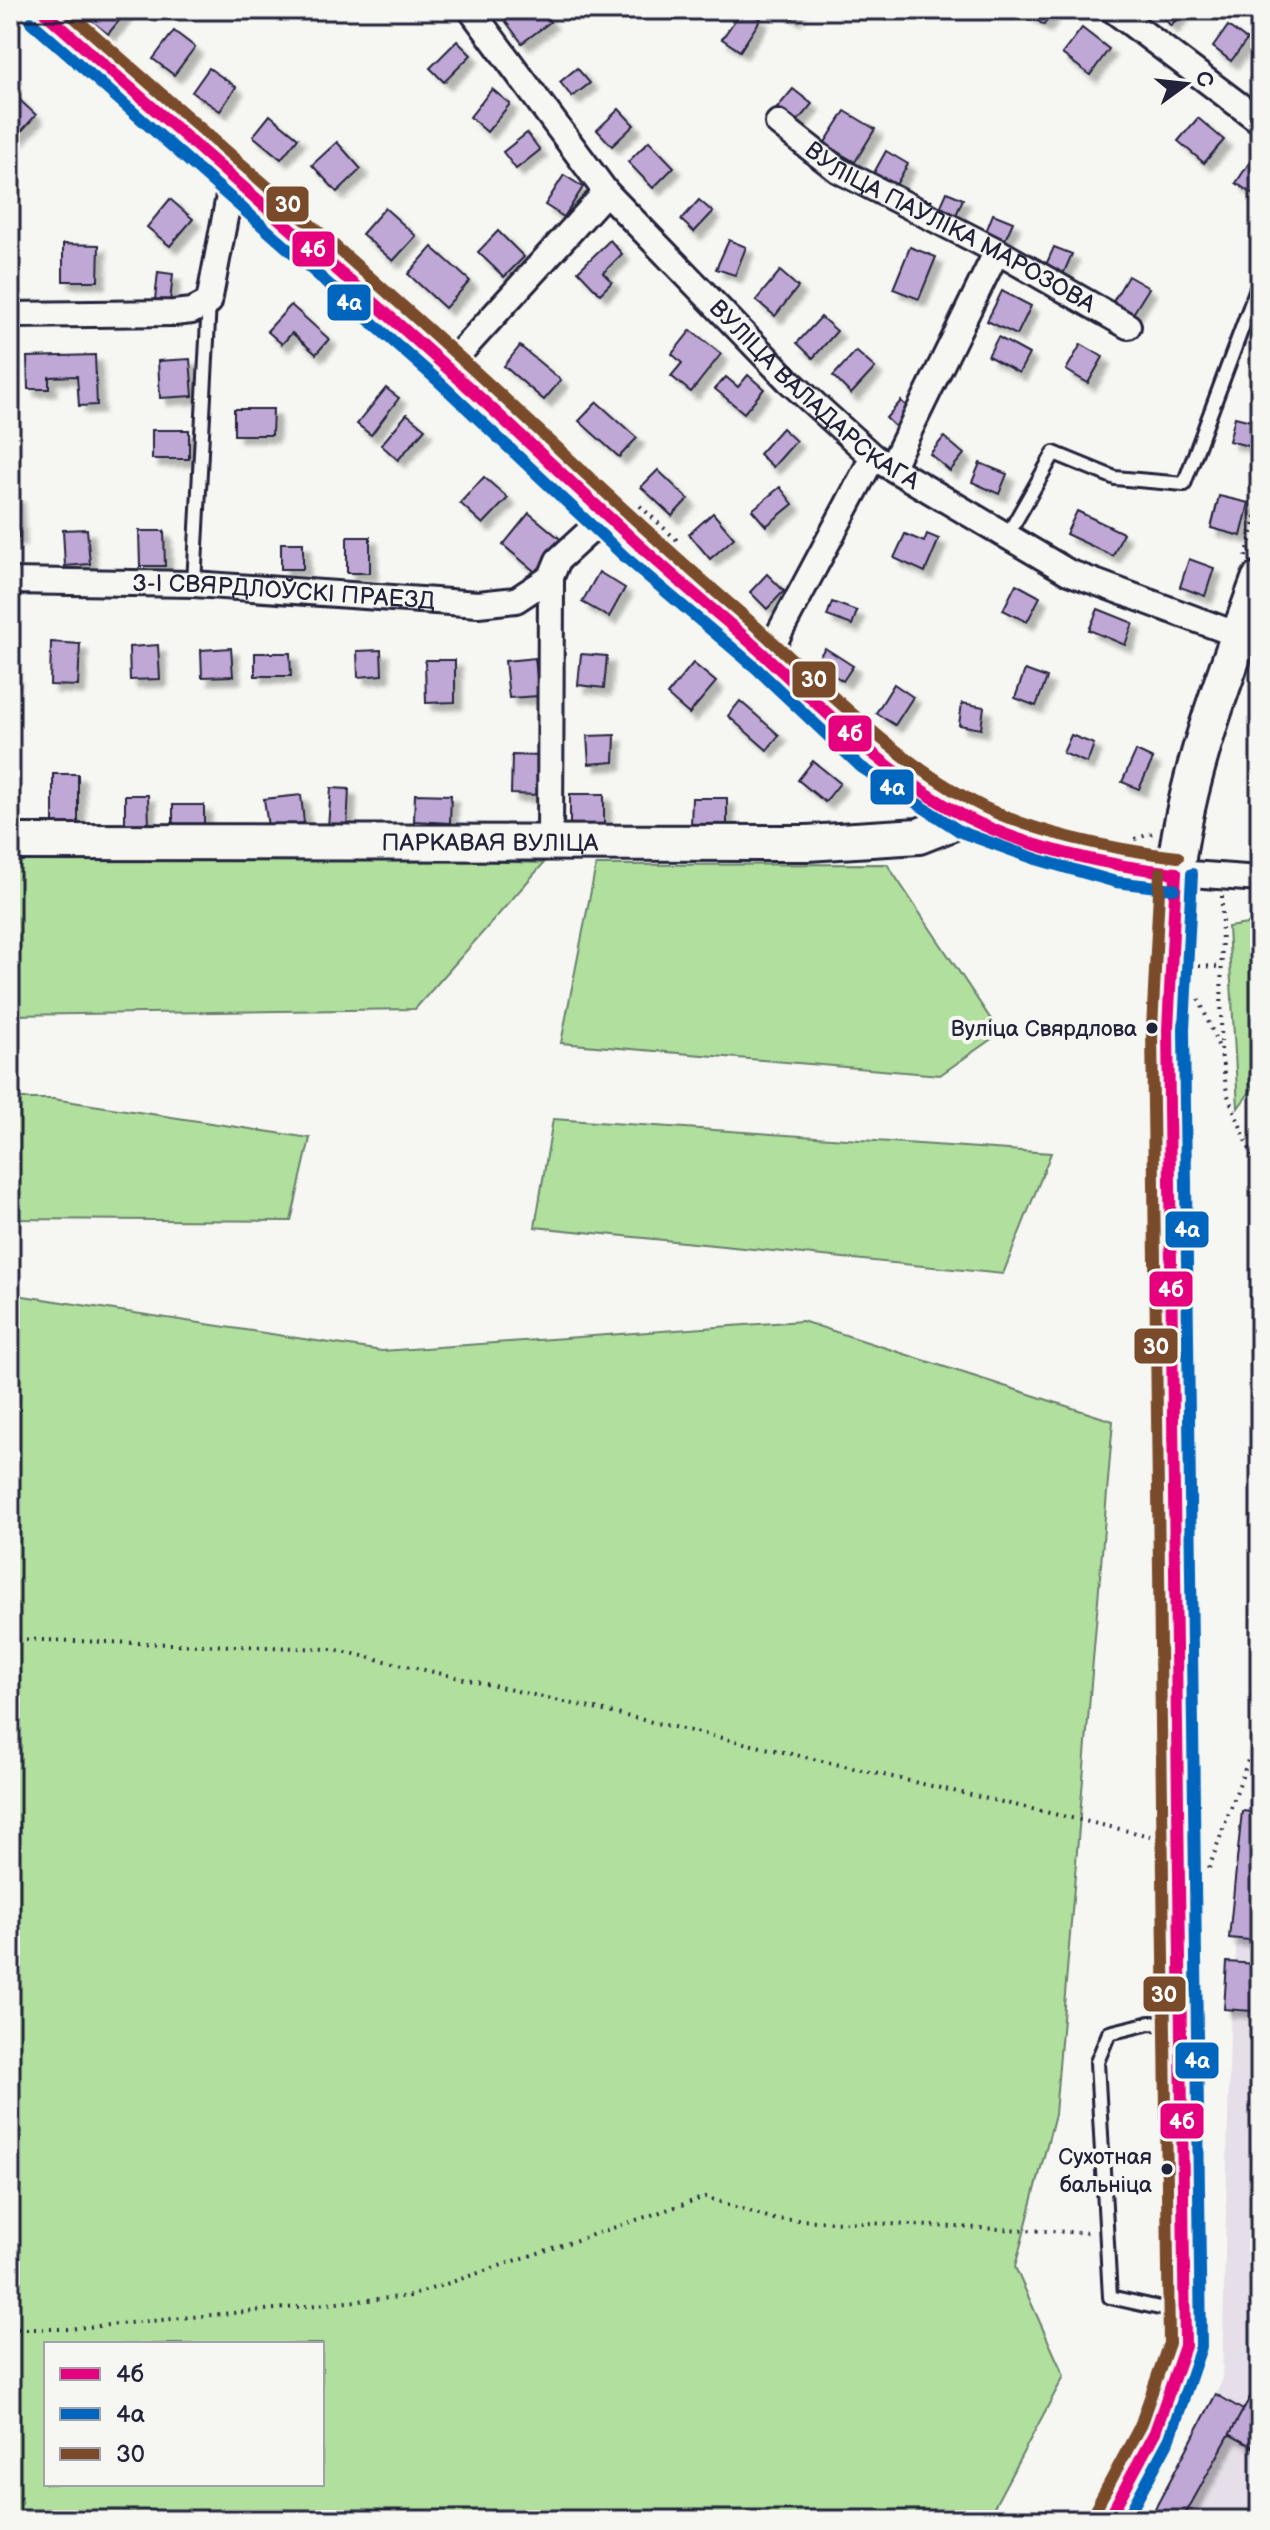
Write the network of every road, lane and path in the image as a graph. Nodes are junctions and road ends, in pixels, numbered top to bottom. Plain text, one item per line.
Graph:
1 (42, 10) edge
2 (471, 10) edge
3 (1113, 10) edge
4 (1260, 121) edge
5 (778, 123) dead end
6 (232, 180) junction
7 (606, 192) junction
8 (997, 251) junction
9 (1260, 280) edge
10 (209, 302) junction
11 (10, 315) edge
12 (1128, 326) dead end
13 (447, 367) junction
14 (883, 462) junction
15 (640, 506) dead end
16 (605, 517) junction
17 (1007, 536) junction
18 (685, 548) dead end
19 (551, 577) junction
20 (1260, 580) edge
21 (10, 581) edge
22 (194, 584) junction
23 (1250, 638) edge
24 (767, 656) junction
25 (967, 817) junction
26 (10, 842) edge
27 (550, 844) junction
28 (1176, 873) junction
29 (1222, 875) junction
30 (1260, 879) edge
31 (1185, 966) dead end
32 (1222, 967) junction
33 (1197, 994) dead end
34 (1221, 1052) junction
35 (1260, 1175) edge
36 (10, 1639) edge
37 (1260, 1727) edge
38 (1181, 1843) junction
39 (1209, 1868) dead end
40 (1181, 2025) junction
41 (1106, 2234) junction
42 (1184, 2313) junction
43 (10, 2329) edge
44 (1108, 2520) edge

1 - 6 street
2 - 7 street, ВУЛІЦА ВАЛАДАРСКАГА
3 - 4 street
5 - 8 street, ВУЛІЦА ПАЎЛІКА МАРОЗОВА
6 - 10 street
6 - 13 street
7 - 13 street
7 - 14 street, ВУЛІЦА ВАЛАДАРСКАГА
8 - 12 street, ВУЛІЦА ПАЎЛІКА МАРОЗОВА
8 - 14 street
9 - 17 lane
10 - 11 street
10 - 22 lane
13 - 16 street
14 - 17 street, ВУЛІЦА ВАЛАДАРСКАГА
14 - 24 street
15 - 18 path
16 - 19 street
16 - 24 street
17 - 23 street, ВУЛІЦА ВАЛАДАРСКАГА
19 - 22 street, 3-І СВЯРДЛОЎСКІ ПРАЕЗД
19 - 27 street
20 - 23 main road
21 - 22 street, 3-І СВЯРДЛОЎСКІ ПРАЕЗД
23 - 28 main road
24 - 25 street
25 - 27 street, ПАРКАВАЯ ВУЛІЦА
25 - 28 street
26 - 27 street, ПАРКАВАЯ ВУЛІЦА
28 - 29 street
28 - 38 main road
29 - 30 street
29 - 32 path
31 - 32 path
32 - 34 path
33 - 34 path
34 - 35 path
36 - 38 path
37 - 39 path
38 - 40 main road
40 - 41 lane
40 - 42 main road
41 - 42 lane
41 - 43 path
42 - 44 main road

